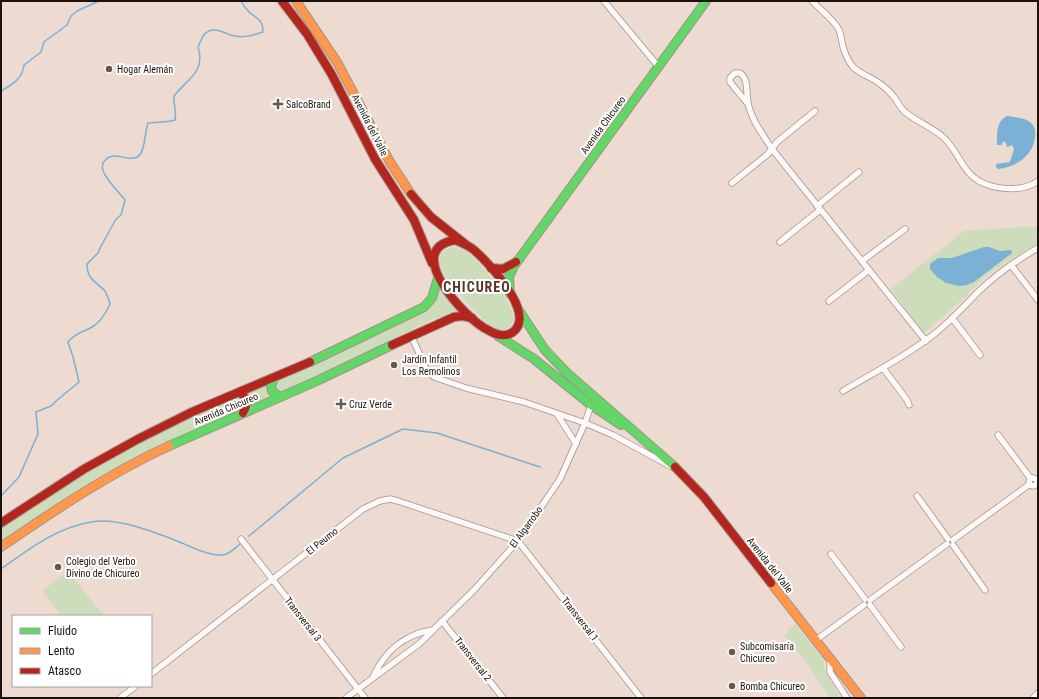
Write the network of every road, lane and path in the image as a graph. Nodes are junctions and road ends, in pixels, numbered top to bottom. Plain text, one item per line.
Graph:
1 (282, 1) edge
2 (296, 1) edge
3 (604, 1) edge
4 (706, 1) edge
5 (812, 1) edge
6 (658, 66) junction
7 (748, 104) junction
8 (815, 112) dead end
9 (772, 148) junction
10 (860, 172) dead end
11 (1038, 181) edge
12 (732, 183) dead end
13 (819, 208) junction
14 (905, 229) dead end
15 (780, 242) dead end
16 (465, 244) junction
17 (1038, 248) edge
18 (517, 261) junction
19 (862, 261) junction
20 (432, 263) junction
21 (1011, 265) junction
22 (491, 268) junction
23 (869, 270) junction
24 (438, 278) junction
25 (510, 294) junction
26 (1038, 300) edge
27 (829, 301) dead end
28 (520, 312) junction
29 (472, 318) junction
30 (952, 318) junction
31 (412, 335) junction
32 (497, 335) junction
33 (926, 341) junction
34 (980, 355) dead end
35 (883, 368) junction
36 (274, 378) junction
37 (843, 391) dead end
38 (240, 392) junction
39 (280, 398) junction
40 (591, 405) junction
41 (909, 405) dead end
42 (243, 413) junction
43 (557, 413) junction
44 (585, 423) junction
45 (998, 435) dead end
46 (576, 444) junction
47 (656, 450) junction
48 (678, 470) junction
49 (1035, 482) edge
50 (917, 496) dead end
51 (1, 522) edge
52 (241, 539) dead end
53 (518, 541) junction
54 (950, 542) junction
55 (1, 547) edge
56 (831, 554) dead end
57 (272, 580) junction
58 (984, 590) dead end
59 (867, 602) junction
60 (442, 620) junction
61 (432, 630) junction
62 (816, 640) junction
63 (901, 647) dead end
64 (830, 659) junction
65 (152, 673) edge
66 (373, 677) junction
67 (135, 687) edge
68 (359, 690) junction
69 (1038, 694) edge
70 (120, 698) edge
71 (346, 698) edge
72 (365, 698) edge
73 (503, 698) edge
74 (641, 698) edge
75 (847, 698) edge
76 (860, 698) edge
77 (1033, 698) edge

1 - 20 main road, Avenida del Valle
2 - 16 main road, Avenida del Valle
3 - 6 street
4 - 6 main road, Avenida Chicureo
5 - 11 street
6 - 18 main road, Avenida Chicureo
7 - 7 street
7 - 9 street
8 - 9 street
9 - 12 street
9 - 13 street
10 - 13 street
13 - 15 street
13 - 19 street
14 - 19 street
16 - 20 main road
16 - 22 main road, Avenida del Valle
17 - 21 street
18 - 22 main road
18 - 25 main road, Avenida Chicureo
19 - 23 street
20 - 24 main road, Avenida del Valle
21 - 26 street
21 - 30 street
22 - 25 main road, Avenida del Valle
23 - 27 street
23 - 33 street
24 - 29 main road, Avenida del Valle
24 - 36 main road, Avenida Chicureo
25 - 28 main road, Avenida del Valle
28 - 32 main road
28 - 47 main road, Avenida del Valle
29 - 31 main road, Avenida Chicureo
29 - 32 main road, Avenida del Valle
30 - 33 street
30 - 34 street
31 - 39 main road, Avenida Chicureo
31 - 43 street
32 - 40 main road, Avenida del Valle
33 - 35 street
35 - 37 street
35 - 41 street
36 - 38 main road, Avenida Chicureo
36 - 39 main road
38 - 42 main road
38 - 51 main road, Avenida Chicureo
39 - 42 main road, Avenida Chicureo
40 - 44 street, El Algarrobo
40 - 47 main road, Avenida del Valle
42 - 55 main road, Avenida Chicureo
43 - 44 street
43 - 46 street
44 - 46 street, El Algarrobo
44 - 48 street
45 - 49 street
46 - 53 street, El Algarrobo
47 - 48 main road, Avenida del Valle
48 - 62 main road, Avenida del Valle
49 - 54 street
50 - 54 street
52 - 57 street, Transversal 3
53 - 57 street, El Peumo
53 - 60 street, El Algarrobo
53 - 74 street, Transversal 1
54 - 58 street
54 - 59 street
56 - 59 street
57 - 65 street, El Peumo
57 - 68 street, Transversal 3
59 - 62 street
59 - 63 street
60 - 61 street, El Algarrobo
60 - 73 street, Transversal 2
61 - 66 street, El Algarrobo
61 - 66 street
62 - 64 main road, Avenida del Valle
64 - 75 street
64 - 76 main road, Avenida del Valle
66 - 68 street
67 - 70 street
68 - 71 street
68 - 72 street, Transversal 3
69 - 77 street

